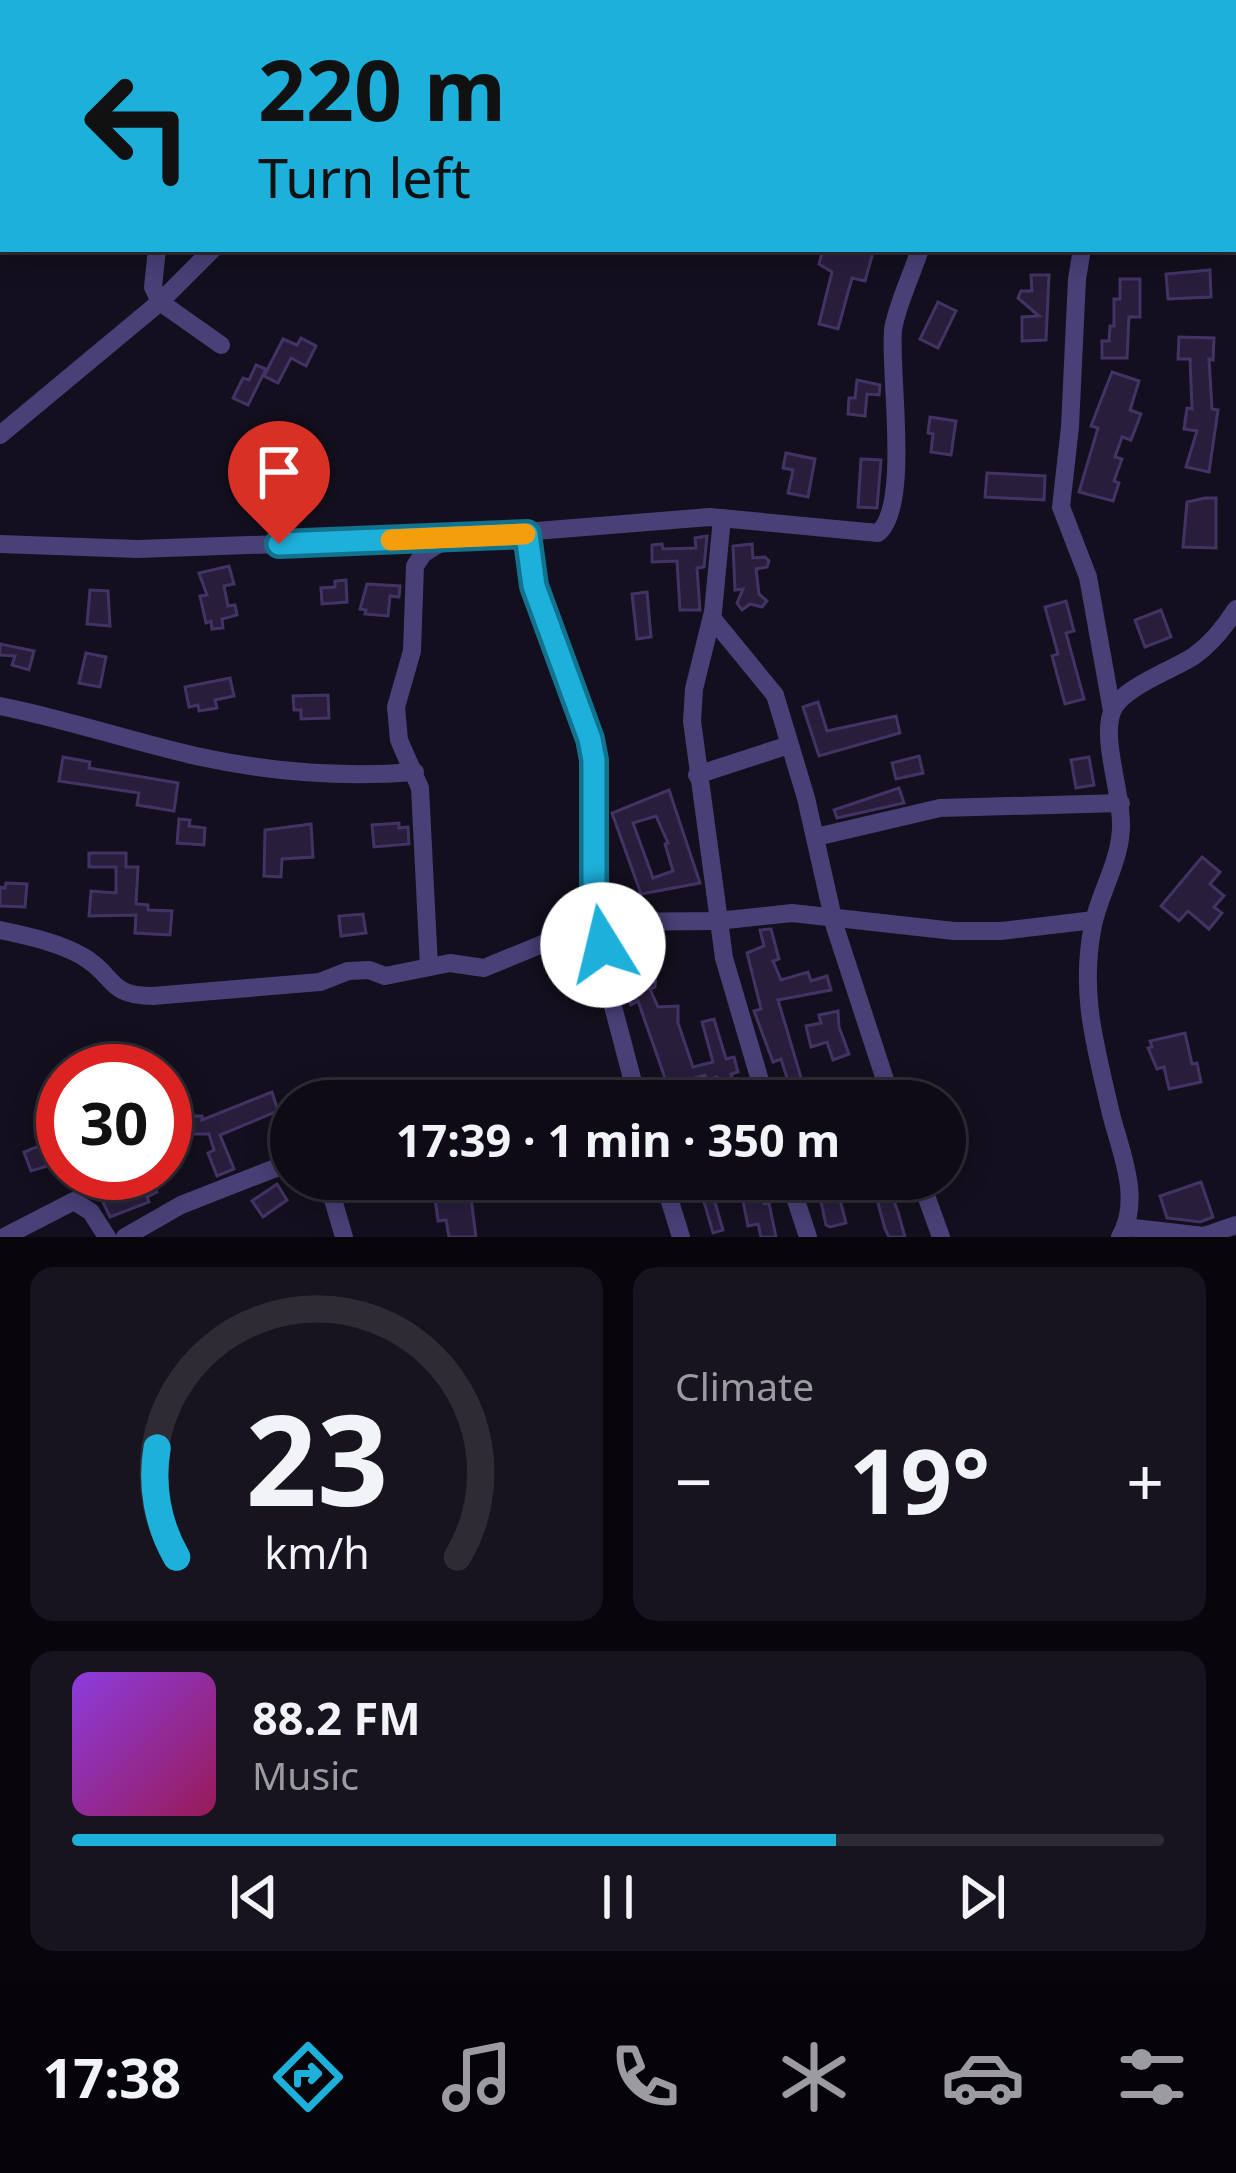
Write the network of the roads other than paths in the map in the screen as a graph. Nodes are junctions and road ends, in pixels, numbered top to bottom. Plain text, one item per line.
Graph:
1 (158, 252) edge
2 (210, 252) edge
3 (919, 252) edge
4 (1082, 252) edge
5 (160, 302) junction
6 (221, 345) dead end
7 (0, 435) edge
8 (722, 518) junction
9 (527, 534) junction
10 (449, 538) junction
11 (0, 544) edge
12 (1236, 609) edge
13 (712, 619) junction
14 (0, 706) edge
15 (1112, 711) junction
16 (789, 745) junction
17 (415, 772) junction
18 (697, 776) junction
19 (1121, 803) junction
20 (816, 837) junction
21 (832, 915) junction
22 (1094, 920) junction
23 (717, 921) junction
24 (596, 922) junction
25 (0, 930) edge
26 (429, 967) junction
27 (632, 1080) edge
28 (760, 1080) edge
29 (885, 1080) edge
30 (270, 1170) edge
31 (333, 1200) edge
32 (669, 1200) edge
33 (796, 1200) edge
34 (928, 1200) edge
35 (1236, 1225) edge
36 (1123, 1232) edge
37 (4, 1237) edge
38 (107, 1237) edge
39 (125, 1237) edge
40 (344, 1237) edge
41 (681, 1237) edge
42 (808, 1237) edge
43 (941, 1237) edge

1 - 5 street
2 - 5 street
3 - 8 street
4 - 15 street
5 - 6 street
5 - 7 street
8 - 9 street
8 - 13 street
9 - 10 street
9 - 24 street
10 - 11 street
10 - 17 street
12 - 15 street
13 - 16 street
13 - 18 street
14 - 17 street
15 - 19 street
16 - 18 street
16 - 20 street
17 - 26 street
18 - 23 street
19 - 20 street
19 - 22 street
20 - 21 street
21 - 22 street
21 - 23 street
21 - 29 street
22 - 36 street
23 - 24 street
23 - 28 street
24 - 26 street
24 - 27 street
25 - 26 street
30 - 39 street
31 - 40 street
32 - 41 street
33 - 42 street
34 - 43 street
35 - 36 street
37 - 38 street

